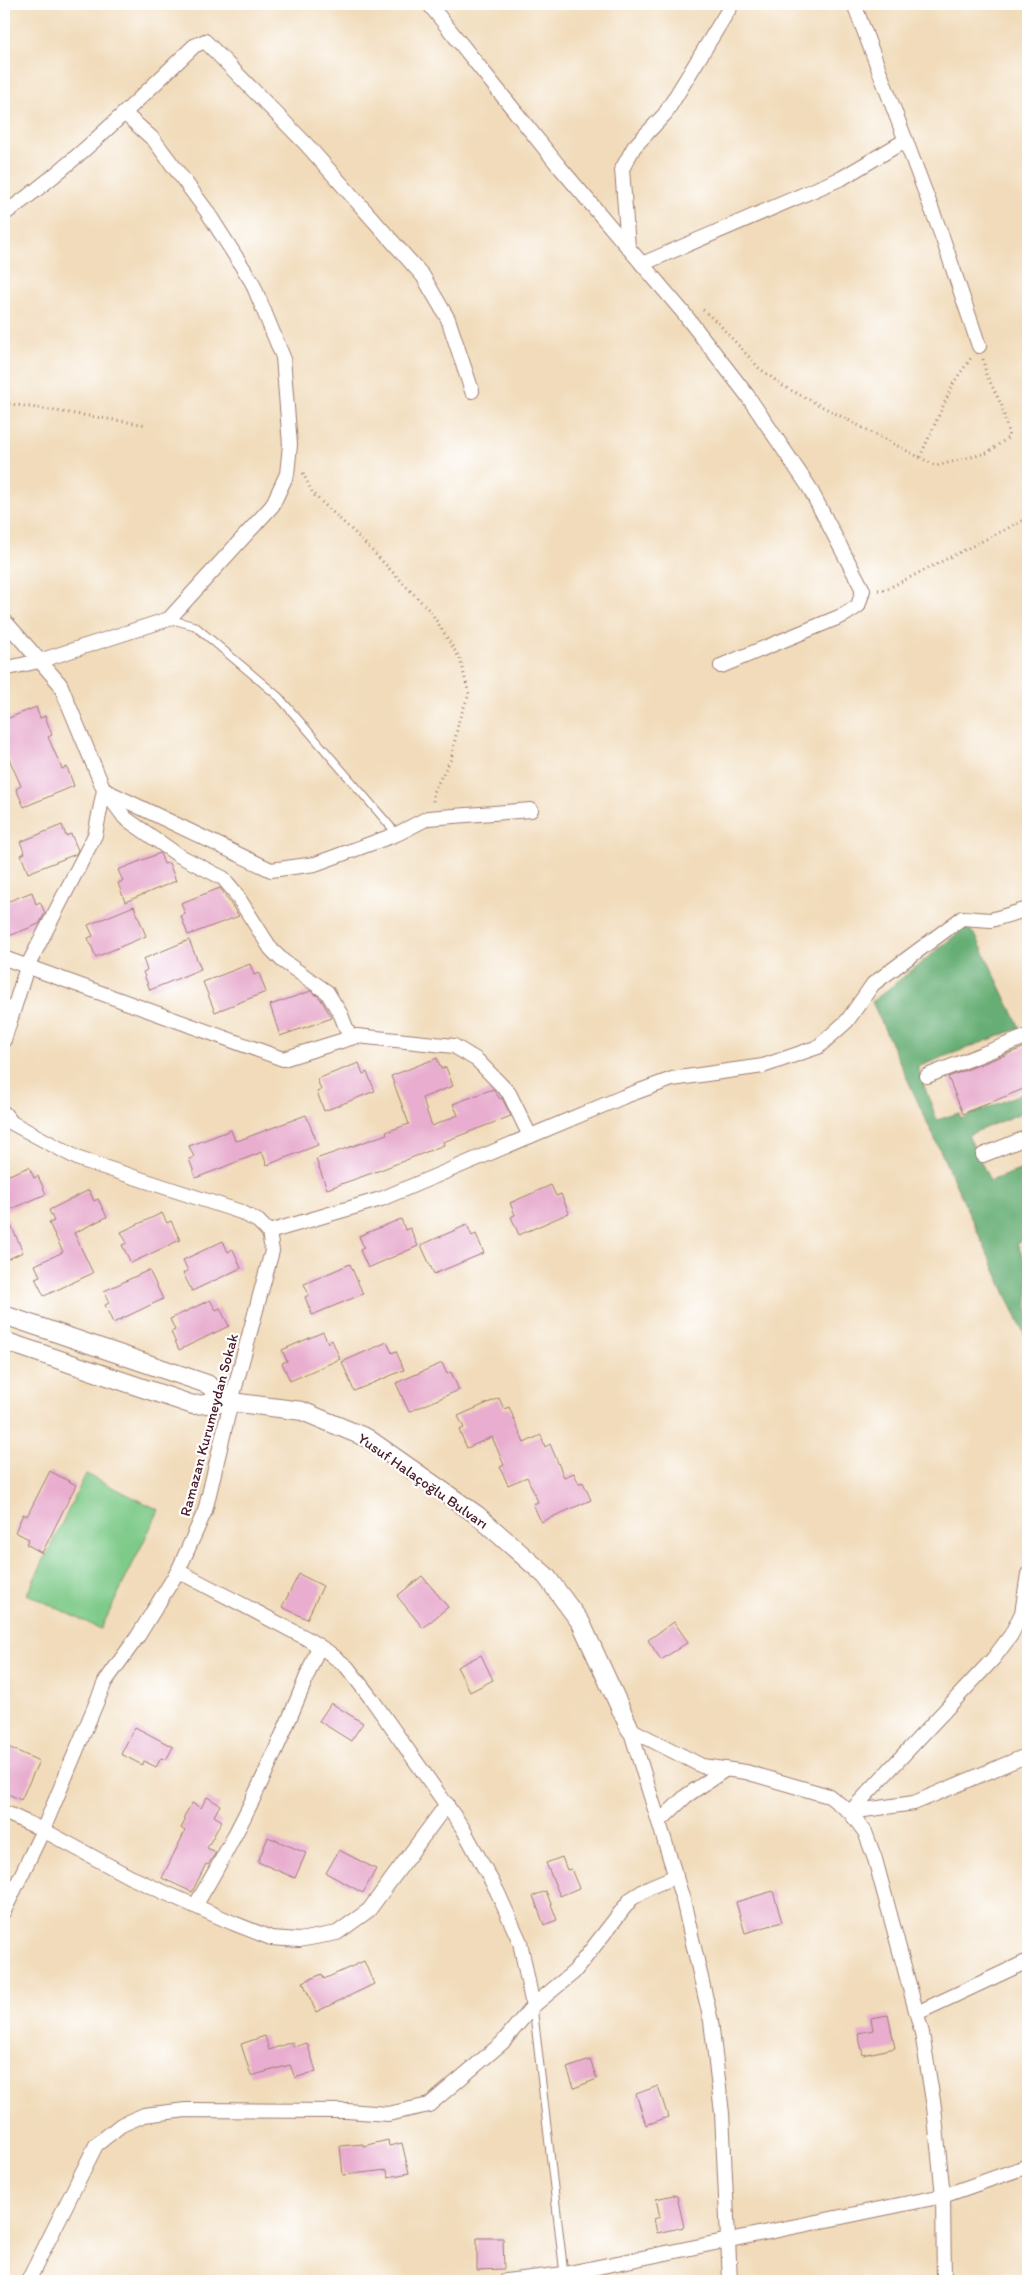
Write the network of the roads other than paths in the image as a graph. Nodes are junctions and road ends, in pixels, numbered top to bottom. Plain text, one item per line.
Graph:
1 (429, 4) edge
2 (732, 4) edge
3 (854, 4) edge
4 (124, 113) junction
5 (906, 140) junction
6 (4, 214) edge
7 (628, 247) junction
8 (642, 264) junction
9 (979, 346) road end
10 (472, 391) dead end
11 (169, 619) junction
12 (4, 620) edge
13 (39, 661) junction
14 (721, 666) dead end
15 (4, 669) edge
16 (104, 790) junction
17 (531, 810) dead end
18 (397, 834) junction
19 (1028, 909) edge
20 (4, 958) edge
21 (27, 967) junction
22 (1028, 1036) edge
23 (350, 1038) junction
24 (4, 1040) edge
25 (927, 1076) dead end
26 (4, 1113) edge
27 (530, 1136) junction
28 (1028, 1137) edge
29 (983, 1155) dead end
30 (269, 1232) junction
31 (4, 1315) edge
32 (4, 1341) edge
33 (231, 1402) junction
34 (178, 1571) junction
35 (1028, 1574) edge
36 (319, 1646) junction
37 (630, 1729) junction
38 (1028, 1755) edge
39 (726, 1769) junction
40 (447, 1804) junction
41 (4, 1812) edge
42 (850, 1812) junction
43 (659, 1822) junction
44 (43, 1830) junction
45 (676, 1876) junction
46 (195, 1906) junction
47 (4, 1911) edge
48 (1028, 1961) edge
49 (533, 2006) junction
50 (916, 2013) junction
51 (1028, 2166) edge
52 (942, 2196) junction
53 (728, 2240) junction
54 (564, 2274) junction
55 (28, 2281) edge
56 (506, 2281) edge
57 (730, 2281) edge
58 (944, 2281) edge

1 - 7 street
2 - 7 street
3 - 5 street
4 - 6 street
4 - 10 street
4 - 11 street
5 - 8 street
5 - 9 street
7 - 8 street
8 - 14 street
11 - 13 street
11 - 18 lane
12 - 13 street
13 - 15 street
13 - 16 street
16 - 18 street
16 - 21 street
16 - 23 street
17 - 18 street
19 - 27 street
20 - 21 street
21 - 23 street
21 - 24 street
22 - 25 street
23 - 27 street
26 - 30 street
27 - 30 street
28 - 29 street
30 - 33 street, Ramazan Kurumeydan Sokak
31 - 33 street, Yusuf Halaçoğlu Bulvarı
32 - 33 street, Yusuf Halaçoğlu Bulvarı
33 - 34 street, Ramazan Kurumeydan Sokak
33 - 37 street, Yusuf Halaçoğlu Bulvarı
34 - 36 street
34 - 44 street, Ramazan Kurumeydan Sokak
35 - 42 street
36 - 40 street
36 - 46 street
37 - 39 street
37 - 43 street
38 - 42 street
39 - 42 street
39 - 43 street
40 - 46 street
40 - 49 street
41 - 44 street
42 - 50 street
43 - 45 street
44 - 46 street
44 - 47 street, Ramazan Kurumeydan Sokak
45 - 49 street
45 - 53 street
48 - 50 street
49 - 54 lane
49 - 55 street
50 - 52 street
51 - 52 street
52 - 53 street
52 - 58 street
53 - 54 street
53 - 57 street
54 - 56 street

